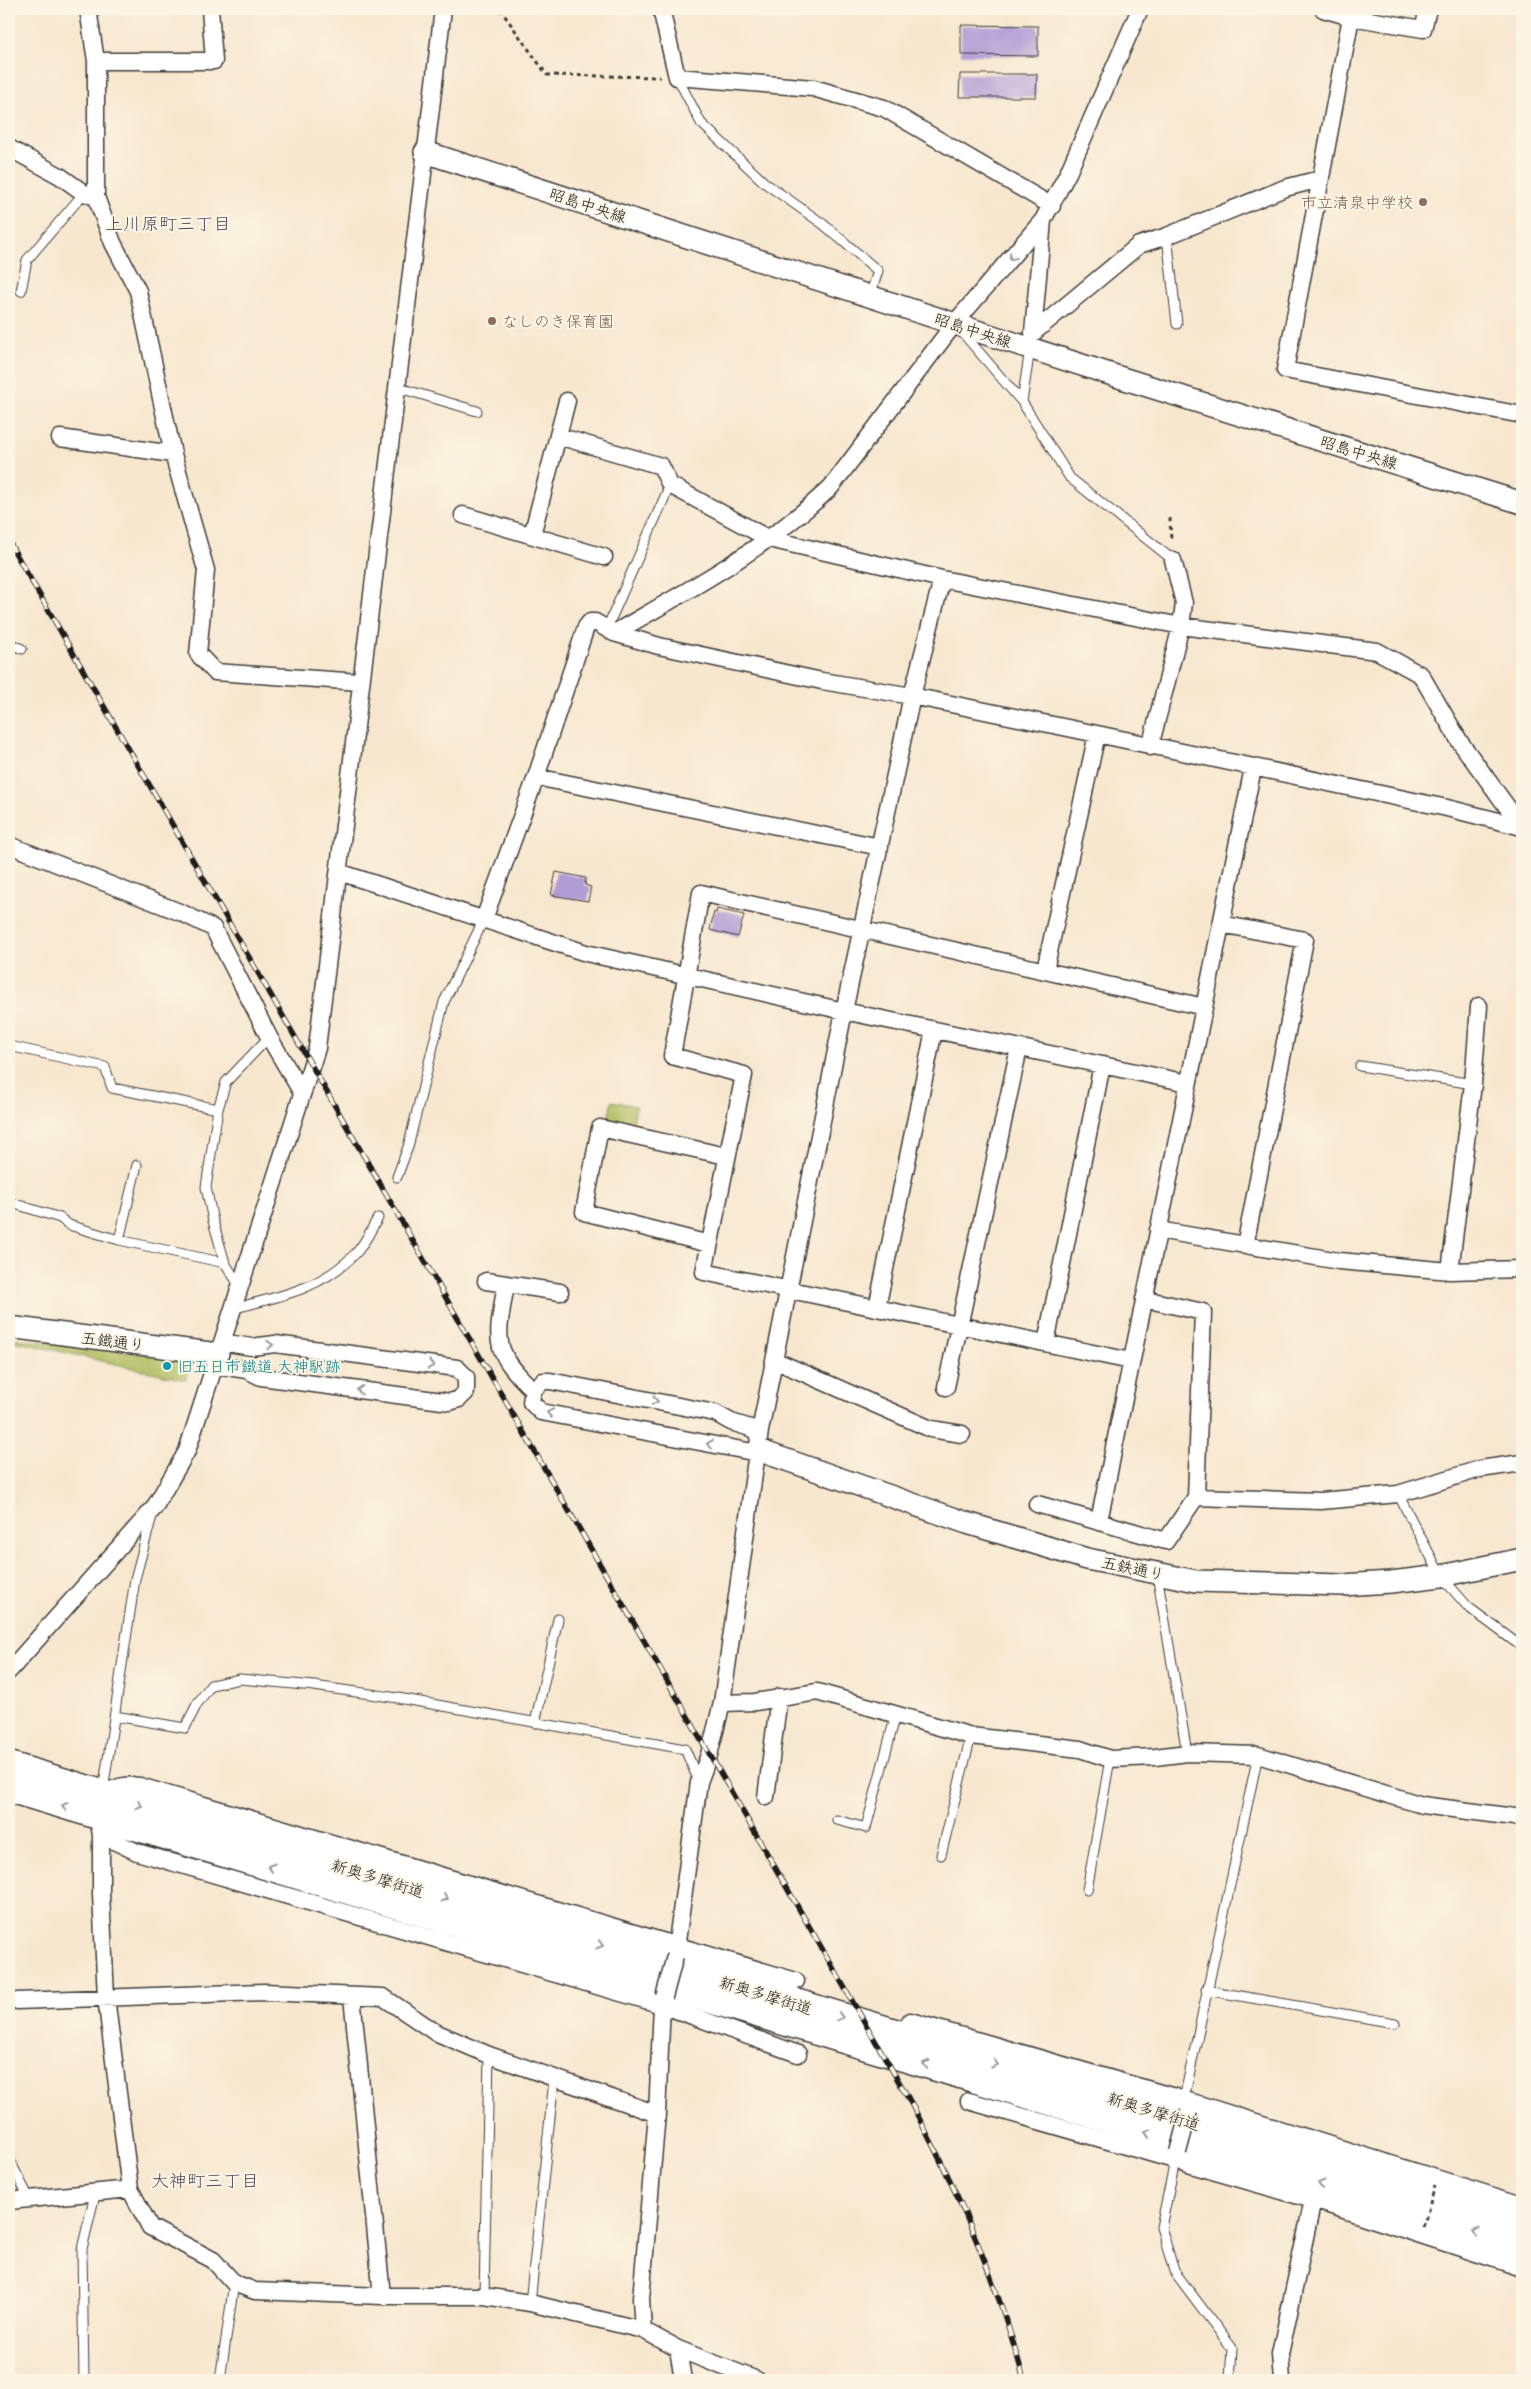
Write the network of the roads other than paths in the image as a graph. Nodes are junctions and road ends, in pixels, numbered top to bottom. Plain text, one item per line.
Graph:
1 (88, 9) edge
2 (210, 9) edge
3 (443, 9) edge
4 (661, 9) edge
5 (1140, 9) edge
6 (1323, 9) edge
7 (1428, 9) edge
8 (1351, 17) junction
9 (96, 61) junction
10 (677, 77) junction
11 (9, 148) edge
12 (425, 152) junction
13 (1320, 179) junction
14 (90, 195) junction
15 (1052, 206) junction
16 (1043, 220) junction
17 (1167, 236) junction
18 (21, 291) dead end
19 (870, 296) junction
20 (954, 324) junction
21 (1177, 324) dead end
22 (1032, 341) junction
23 (396, 388) junction
24 (568, 401) dead end
25 (1022, 402) junction
26 (477, 410) dead end
27 (1522, 415) edge
28 (558, 436) junction
29 (60, 438) dead end
30 (173, 454) junction
31 (670, 485) junction
32 (1522, 504) edge
33 (463, 515) dead end
34 (532, 535) junction
35 (769, 539) junction
36 (604, 557) dead end
37 (1173, 560) joint
38 (942, 579) junction
39 (1181, 626) junction
40 (611, 631) junction
41 (9, 644) edge
42 (22, 649) dead end
43 (360, 682) junction
44 (912, 696) junction
45 (1097, 734) junction
46 (1150, 747) junction
47 (1253, 768) junction
48 (536, 777) junction
49 (1521, 827) edge
50 (9, 845) edge
51 (880, 847) junction
52 (339, 872) junction
53 (484, 919) junction
54 (1221, 924) junction
55 (862, 929) junction
56 (1045, 970) junction
57 (686, 977) junction
58 (1479, 1006) dead end
59 (1204, 1007) junction
60 (844, 1011) junction
61 (934, 1030) junction
62 (269, 1037) junction
63 (9, 1046) edge
64 (1019, 1048) junction
65 (1102, 1065) junction
66 (1360, 1066) dead end
67 (1188, 1083) junction
68 (1473, 1084) junction
69 (302, 1093) junction
70 (218, 1109) junction
71 (726, 1156) junction
72 (137, 1165) dead end
73 (397, 1177) dead end
74 (9, 1202) edge
75 (378, 1218) dead end
76 (1158, 1230) junction
77 (119, 1240) junction
78 (709, 1244) junction
79 (1245, 1246) junction
80 (225, 1263) junction
81 (1522, 1269) edge
82 (1450, 1271) junction
83 (486, 1281) dead end
84 (506, 1284) junction
85 (241, 1289) junction
86 (788, 1290) junction
87 (560, 1292) dead end
88 (1144, 1299) junction
89 (235, 1308) junction
90 (877, 1308) junction
91 (960, 1326) junction
92 (9, 1327) edge
93 (1046, 1343) junction
94 (218, 1354) junction
95 (774, 1360) junction
96 (1131, 1361) junction
97 (946, 1387) dead end
98 (533, 1390) junction
99 (962, 1434) dead end
100 (759, 1445) junction
101 (1522, 1462) edge
102 (1398, 1494) junction
103 (1196, 1497) junction
104 (1037, 1504) dead end
105 (154, 1508) junction
106 (1099, 1521) junction
107 (1522, 1559) edge
108 (1157, 1574) junction
109 (1441, 1576) junction
110 (558, 1618) dead end
111 (1522, 1647) edge
112 (9, 1672) edge
113 (779, 1697) junction
114 (722, 1703) junction
115 (896, 1714) junction
116 (115, 1716) junction
117 (535, 1723) junction
118 (971, 1736) junction
119 (1187, 1753) junction
120 (1258, 1755) junction
121 (1110, 1759) junction
122 (9, 1765) edge
123 (699, 1782) junction
124 (9, 1789) edge
125 (766, 1797) dead end
126 (100, 1815) junction
127 (1522, 1818) edge
128 (837, 1820) dead end
129 (941, 1856) dead end
130 (1087, 1890) dead end
131 (676, 1951) junction
132 (796, 1981) dead end
133 (1206, 1990) junction
134 (352, 1996) junction
135 (106, 1998) junction
136 (17, 2001) dead end
137 (663, 2001) junction
138 (910, 2020) dead end
139 (1395, 2022) dead end
140 (798, 2054) dead end
141 (489, 2056) junction
142 (554, 2080) junction
143 (969, 2101) dead end
144 (1188, 2104) junction
145 (657, 2114) junction
146 (1176, 2156) junction
147 (9, 2159) edge
148 (130, 2189) junction
149 (95, 2194) junction
150 (30, 2200) junction
151 (1312, 2200) junction
152 (9, 2202) edge
153 (1522, 2205) edge
154 (1522, 2225) edge
155 (1522, 2248) edge
156 (1522, 2268) edge
157 (234, 2283) junction
158 (382, 2296) junction
159 (484, 2296) junction
160 (530, 2303) junction
161 (643, 2330) junction
162 (678, 2349) junction
163 (84, 2380) edge
164 (220, 2380) edge
165 (683, 2380) edge
166 (757, 2380) edge
167 (1230, 2380) edge
168 (1282, 2380) edge

1 - 9 street
2 - 9 street
3 - 12 street
4 - 10 street
5 - 15 street
6 - 8 street
7 - 8 street
8 - 13 street
9 - 14 street
10 - 15 street
10 - 19 lane
11 - 14 street
12 - 19 street, 昭島中央線
12 - 23 street
13 - 17 street
13 - 27 street
14 - 18 lane
14 - 30 street
15 - 16 street
16 -> 20 street
16 - 22 street
17 - 21 lane
17 - 22 street
19 - 20 street, 昭島中央線
20 - 22 street, 昭島中央線
20 - 25 lane
20 - 35 street
22 - 25 lane
22 - 32 street, 昭島中央線
23 - 26 lane
23 - 43 street
24 - 28 street
25 - 37 lane
28 - 31 street
28 - 34 street
29 - 30 street
30 - 43 street
31 - 35 street
31 - 40 lane
33 - 34 street
34 - 36 street
35 - 38 street
35 - 40 street
37 - 39 street
38 - 39 street
38 - 44 street
39 - 46 street
39 - 49 street
40 - 44 street
40 - 48 street
41 - 42 lane
43 - 52 street
44 - 45 street
44 - 51 street
45 - 46 street
45 - 56 street
46 - 47 street
47 - 49 street
47 - 54 street
48 - 51 street
48 - 53 street
50 - 62 street
51 - 55 street
52 - 53 street
52 - 69 street
53 - 57 street
53 - 73 lane
54 - 59 street
54 - 79 street
55 - 56 street
55 - 57 street
55 - 60 street
56 - 59 street
57 - 60 street
57 - 71 street
58 - 68 street
59 - 67 street
60 - 61 street
60 - 86 street
61 - 64 street
61 - 90 street
62 - 69 street
62 - 70 lane
63 - 70 lane
64 - 65 street
64 - 91 street
65 - 67 street
65 - 93 street
66 - 68 lane
67 - 76 street
68 - 82 street
69 - 85 street
70 - 80 lane
71 - 78 street
71 - 78 street
72 - 77 lane
74 - 77 lane
75 - 89 lane
76 - 79 street
76 - 88 street
77 - 80 lane
78 - 86 street
79 - 82 street
80 - 85 lane
81 - 82 street
83 - 84 street
84 - 87 street
84 - 98 street
85 - 89 street
86 - 90 street
86 - 95 street
88 - 96 street
88 - 103 street
89 - 94 street
90 - 91 street
91 - 93 street
91 - 97 street
92 - 94 street, 五鐵通り
93 - 96 street
94 -> 94 street
94 - 105 street
95 - 99 street
95 - 100 street
96 - 106 street
98 -> 100 street
100 -> 98 street
100 - 108 street, 五鉄通り
100 - 114 street
101 - 102 street
102 - 103 street
102 - 109 lane
103 - 106 street
104 - 106 street
105 - 112 street
105 - 116 lane
107 - 109 street, 五鉄通り
108 - 109 street, 五鉄通り
108 - 119 lane
109 - 111 lane
110 - 117 lane
113 - 114 street
113 - 115 street
113 - 125 street
114 - 123 street
115 - 118 street
115 - 128 lane
116 - 117 lane
116 - 126 lane
117 - 123 lane
118 - 121 street
118 - 129 lane
119 - 120 street
119 - 121 street
120 - 127 street
120 - 133 lane
121 - 130 lane
122 - 126 main road, 新奥多摩街道
123 - 131 street
126 -> 124 main road, 新奥多摩街道
126 - 131 street
126 - 135 street
126 - 137 street
126 -> 154 main road, 新奥多摩街道
155 -> 126 main road, 新奥多摩街道
131 - 132 street
131 - 137 street, bridge
133 - 139 lane
133 - 144 lane
134 - 135 street
134 - 141 street
134 - 158 street
135 - 136 street
135 - 148 street
137 - 140 street
137 - 145 street
138 - 144 street
141 - 142 street
141 - 159 lane
142 - 145 street
142 - 160 lane
143 - 146 street
144 - 146 street, bridge
144 - 153 street
145 - 161 street
146 - 151 street
146 - 167 lane
147 - 150 lane
148 - 149 street
148 - 157 street
149 - 150 street
149 - 163 lane
150 - 152 street
151 - 156 street
151 - 168 street
157 - 158 street
157 - 164 lane
158 - 159 street
159 - 160 street
160 - 161 street
161 - 162 street
162 - 165 street
162 - 166 street

